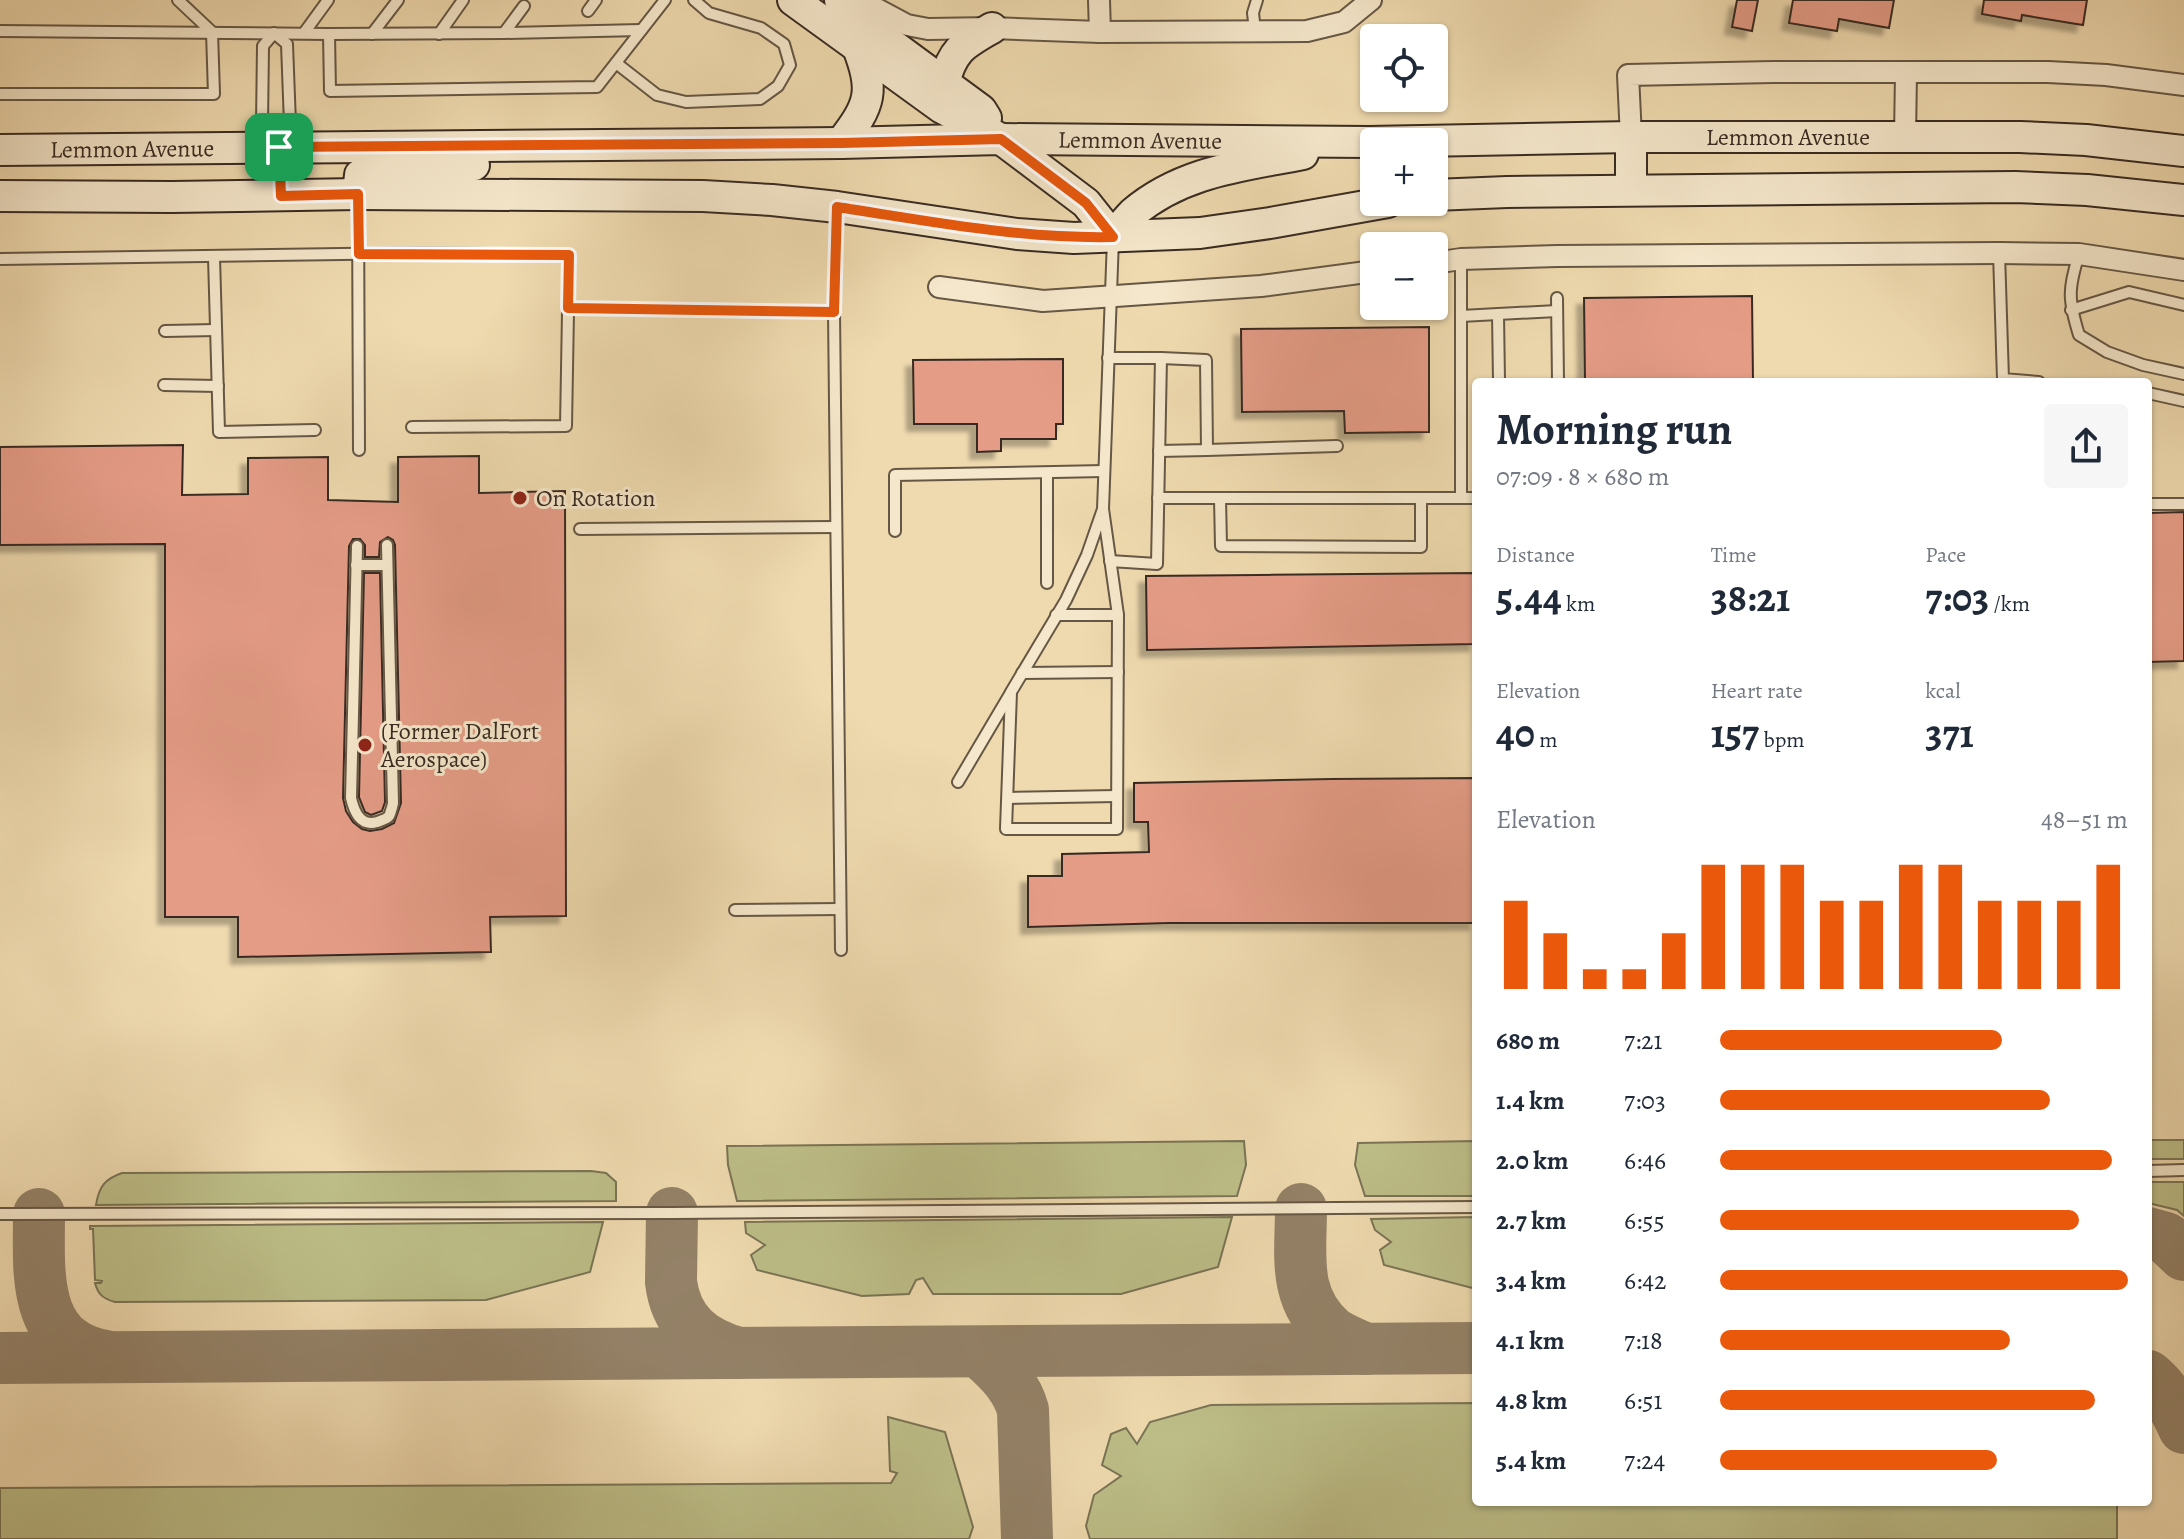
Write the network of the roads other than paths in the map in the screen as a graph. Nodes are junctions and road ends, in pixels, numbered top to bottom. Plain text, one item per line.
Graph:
1 (178, 0) edge
2 (328, 0) edge
3 (398, 0) edge
4 (463, 0) edge
5 (596, 0) edge
6 (665, 0) edge
7 (694, 0) edge
8 (793, 0) edge
9 (840, 0) edge
10 (860, 0) edge
11 (1099, 0) edge
12 (1257, 0) edge
13 (1371, 0) edge
14 (524, 6) dead end
15 (588, 11) dead end
16 (992, 28) junction
17 (641, 30) junction
18 (0, 31) edge
19 (1255, 31) junction
20 (212, 32) junction
21 (1100, 32) junction
22 (274, 33) junction
23 (304, 33) junction
24 (504, 33) junction
25 (329, 34) junction
26 (372, 34) junction
27 (439, 34) junction
28 (857, 45) junction
29 (616, 63) junction
30 (1906, 72) junction
31 (944, 83) junction
32 (2184, 85) edge
33 (0, 94) edge
34 (1631, 137) junction
35 (1905, 138) junction
36 (1001, 139) junction
37 (1448, 140) edge
38 (1360, 142) edge
39 (841, 143) junction
40 (1360, 144) edge
41 (523, 145) junction
42 (279, 147) junction
43 (0, 150) edge
44 (2184, 151) edge
45 (1631, 190) junction
46 (358, 194) junction
47 (1448, 194) edge
48 (0, 196) edge
49 (281, 196) junction
50 (2184, 200) edge
51 (837, 207) junction
52 (1360, 207) edge
53 (1113, 237) junction
54 (1999, 253) junction
55 (359, 254) junction
56 (2079, 254) junction
57 (214, 257) junction
58 (0, 259) edge
59 (1461, 259) junction
60 (1448, 261) edge
61 (2184, 270) edge
62 (1360, 273) edge
63 (939, 287) dead end
64 (1110, 296) junction
65 (1557, 298) dead end
66 (2184, 305) edge
67 (568, 308) junction
68 (2071, 310) junction
69 (1557, 311) junction
70 (834, 312) junction
71 (1498, 314) junction
72 (1461, 316) junction
73 (216, 330) junction
74 (165, 331) dead end
75 (1108, 358) junction
76 (1161, 358) junction
77 (2184, 374) edge
78 (1499, 378) edge
79 (1558, 378) edge
80 (2003, 378) edge
81 (164, 385) dead end
82 (218, 386) junction
83 (2152, 394) edge
84 (2184, 401) edge
85 (412, 427) dead end
86 (315, 430) dead end
87 (1337, 446) dead end
88 (359, 450) dead end
89 (1207, 450) junction
90 (1159, 451) junction
91 (1104, 471) junction
92 (1047, 473) junction
93 (1158, 498) junction
94 (1220, 498) junction
95 (1421, 498) junction
96 (1461, 498) junction
97 (1472, 498) edge
98 (2153, 504) dead end
99 (2184, 504) edge
100 (1103, 509) junction
101 (836, 527) junction
102 (580, 529) dead end
103 (895, 531) dead end
104 (387, 545) dead end
105 (357, 546) dead end
106 (1110, 561) junction
107 (356, 565) junction
108 (387, 565) junction
109 (1047, 583) dead end
110 (1056, 615) junction
111 (1118, 615) junction
112 (1118, 672) junction
113 (1022, 673) junction
114 (1011, 692) junction
115 (958, 782) dead end
116 (1117, 796) junction
117 (1008, 798) junction
118 (840, 909) junction
119 (735, 910) dead end
120 (841, 950) dead end
121 (2184, 1170) edge
122 (2152, 1171) edge
123 (1472, 1207) edge
124 (0, 1214) edge

1 - 20 lane
2 - 23 lane
3 - 26 lane
4 - 27 lane
5 - 15 lane
6 - 17 lane
7 - 29 lane
8 - 28 main road
9 - 31 main road
10 - 16 street
11 - 21 street
12 - 19 lane
13 - 19 street
14 - 24 lane
16 - 21 street
16 - 31 main road
17 - 24 lane
17 - 29 lane
18 - 20 lane
19 - 21 street
20 - 22 lane
20 - 33 lane
22 - 23 lane
22 - 42 lane
22 - 42 lane
23 - 25 lane
24 - 27 lane
25 - 26 lane
25 - 29 lane
26 - 27 lane
28 - 36 main road
28 - 39 main road
30 - 32 street
30 - 34 street
30 - 35 street
31 - 36 main road
34 - 35 main road, Lemmon Avenue
34 - 37 main road, Lemmon Avenue
34 - 45 main road
35 - 44 main road, Lemmon Avenue
36 - 38 main road, Lemmon Avenue
36 - 39 main road, Lemmon Avenue
36 - 53 main road
39 - 41 main road, Lemmon Avenue
40 - 53 main road
41 - 42 main road, Lemmon Avenue
41 - 46 main road
42 - 43 main road, Lemmon Avenue
42 - 49 main road
45 - 47 main road, Lemmon Avenue
45 - 50 main road, Lemmon Avenue
46 - 49 main road, Lemmon Avenue
46 - 51 main road, Lemmon Avenue
46 - 55 lane
48 - 49 main road, Lemmon Avenue
51 - 53 main road, Lemmon Avenue
51 - 70 lane
52 - 53 main road, Lemmon Avenue
53 - 64 lane
54 - 56 street
54 - 59 street
54 - 80 lane
55 - 57 lane
55 - 67 lane
55 - 88 lane
56 - 61 street
56 - 68 lane
57 - 58 lane
57 - 73 lane
59 - 60 street
59 - 72 lane
62 - 64 street
63 - 64 street
64 - 75 lane
65 - 69 lane
66 - 68 lane
67 - 70 lane
67 - 85 lane
68 - 77 lane
69 - 71 lane
69 - 79 lane
70 - 101 lane
71 - 72 lane
71 - 78 lane
72 - 96 lane
73 - 74 lane
73 - 82 lane
75 - 76 lane
75 - 91 lane
76 - 89 lane
76 - 90 lane
81 - 82 lane
82 - 86 lane
83 - 84 lane
87 - 89 lane
89 - 90 lane
90 - 93 lane
91 - 92 lane
91 - 100 lane
92 - 103 lane
92 - 109 lane
93 - 94 lane
93 - 106 lane
94 - 95 lane
94 - 95 lane
95 - 96 lane
96 - 97 lane
98 - 99 lane
100 - 106 lane
100 - 110 lane
101 - 102 lane
101 - 118 lane
104 - 108 lane
105 - 107 lane
106 - 111 lane
107 - 108 lane
107 - 108 lane
110 - 111 lane
110 - 113 lane
111 - 112 lane
112 - 113 lane
112 - 116 lane
113 - 114 lane
114 - 115 lane
114 - 117 lane
116 - 117 lane
116 - 117 lane
118 - 119 lane
118 - 120 lane
121 - 122 lane
123 - 124 lane

